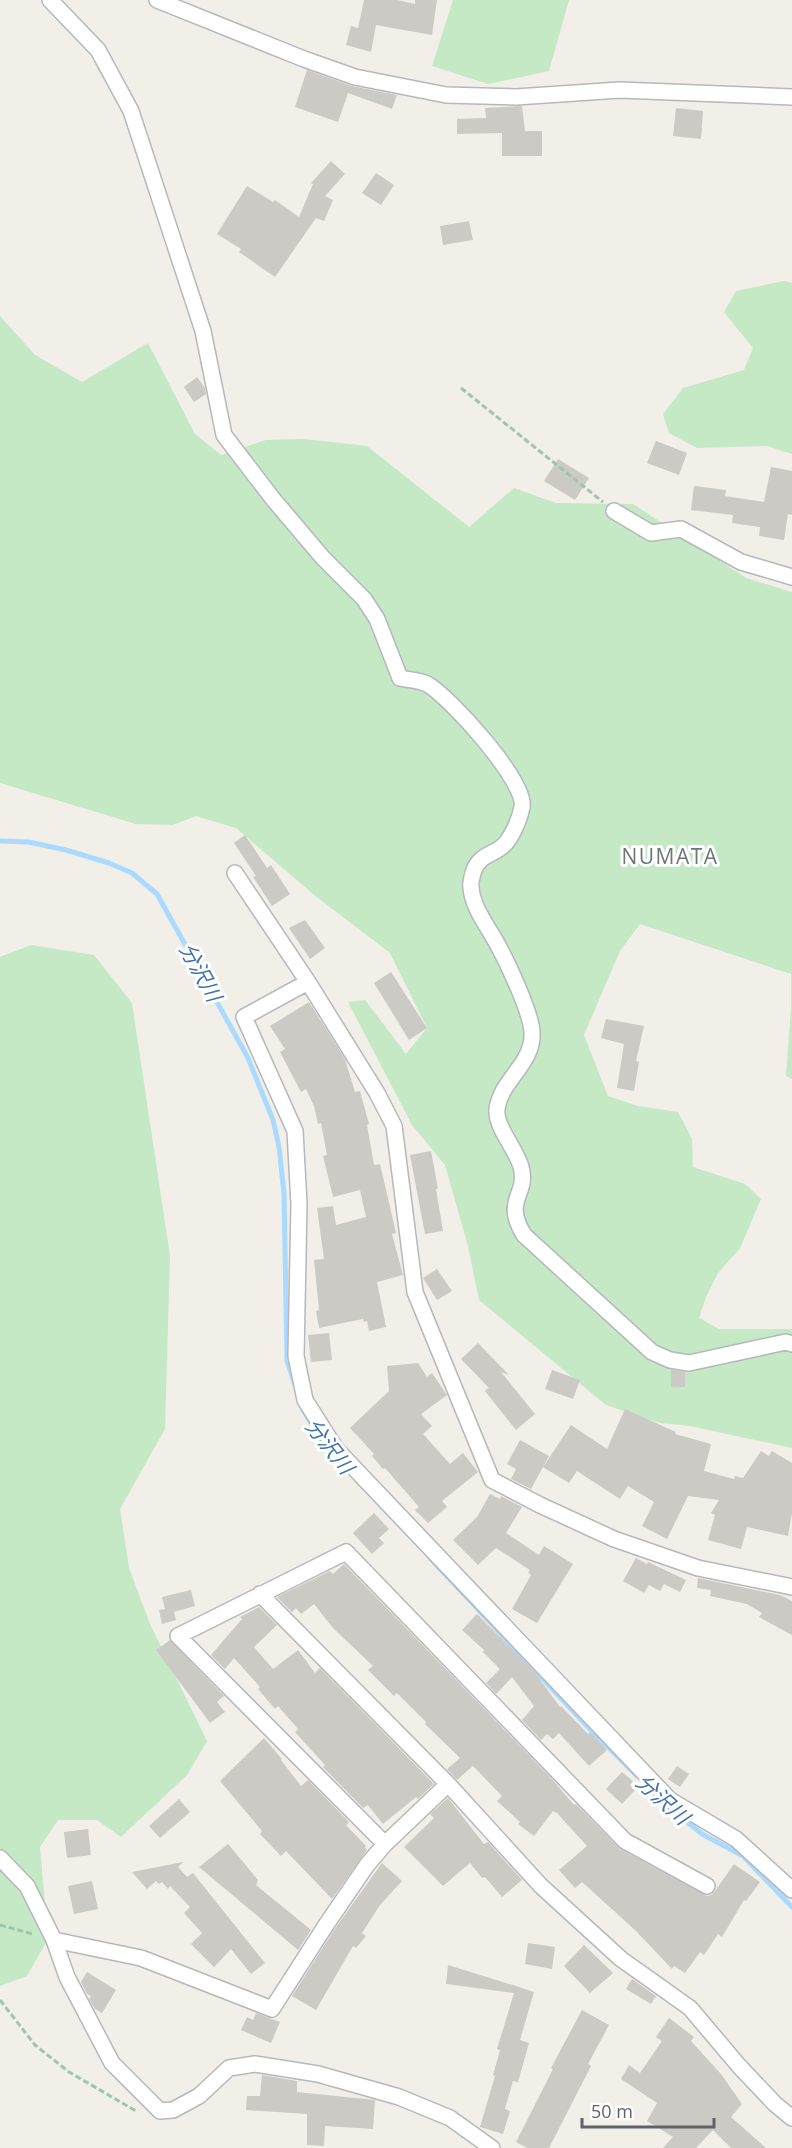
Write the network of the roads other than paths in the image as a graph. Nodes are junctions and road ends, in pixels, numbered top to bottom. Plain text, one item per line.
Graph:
1 (50, 0) edge
2 (157, 0) edge
3 (792, 97) edge
4 (614, 511) road end
5 (792, 578) edge
6 (236, 873) dead end
7 (308, 982) junction
8 (792, 1344) edge
9 (792, 1587) edge
10 (260, 1594) junction
11 (448, 1784) junction
12 (385, 1844) junction
13 (0, 1858) edge
14 (707, 1886) dead end
15 (792, 1890) edge
16 (54, 1940) junction
17 (792, 2118) edge
18 (492, 2148) edge

1 - 8 street
2 - 3 street
4 - 5 street
6 - 7 street
7 - 9 street
7 - 15 street
10 - 11 street
10 - 12 street
10 - 14 street
11 - 12 street
11 - 17 street
12 - 16 street
13 - 16 street
16 - 18 street

